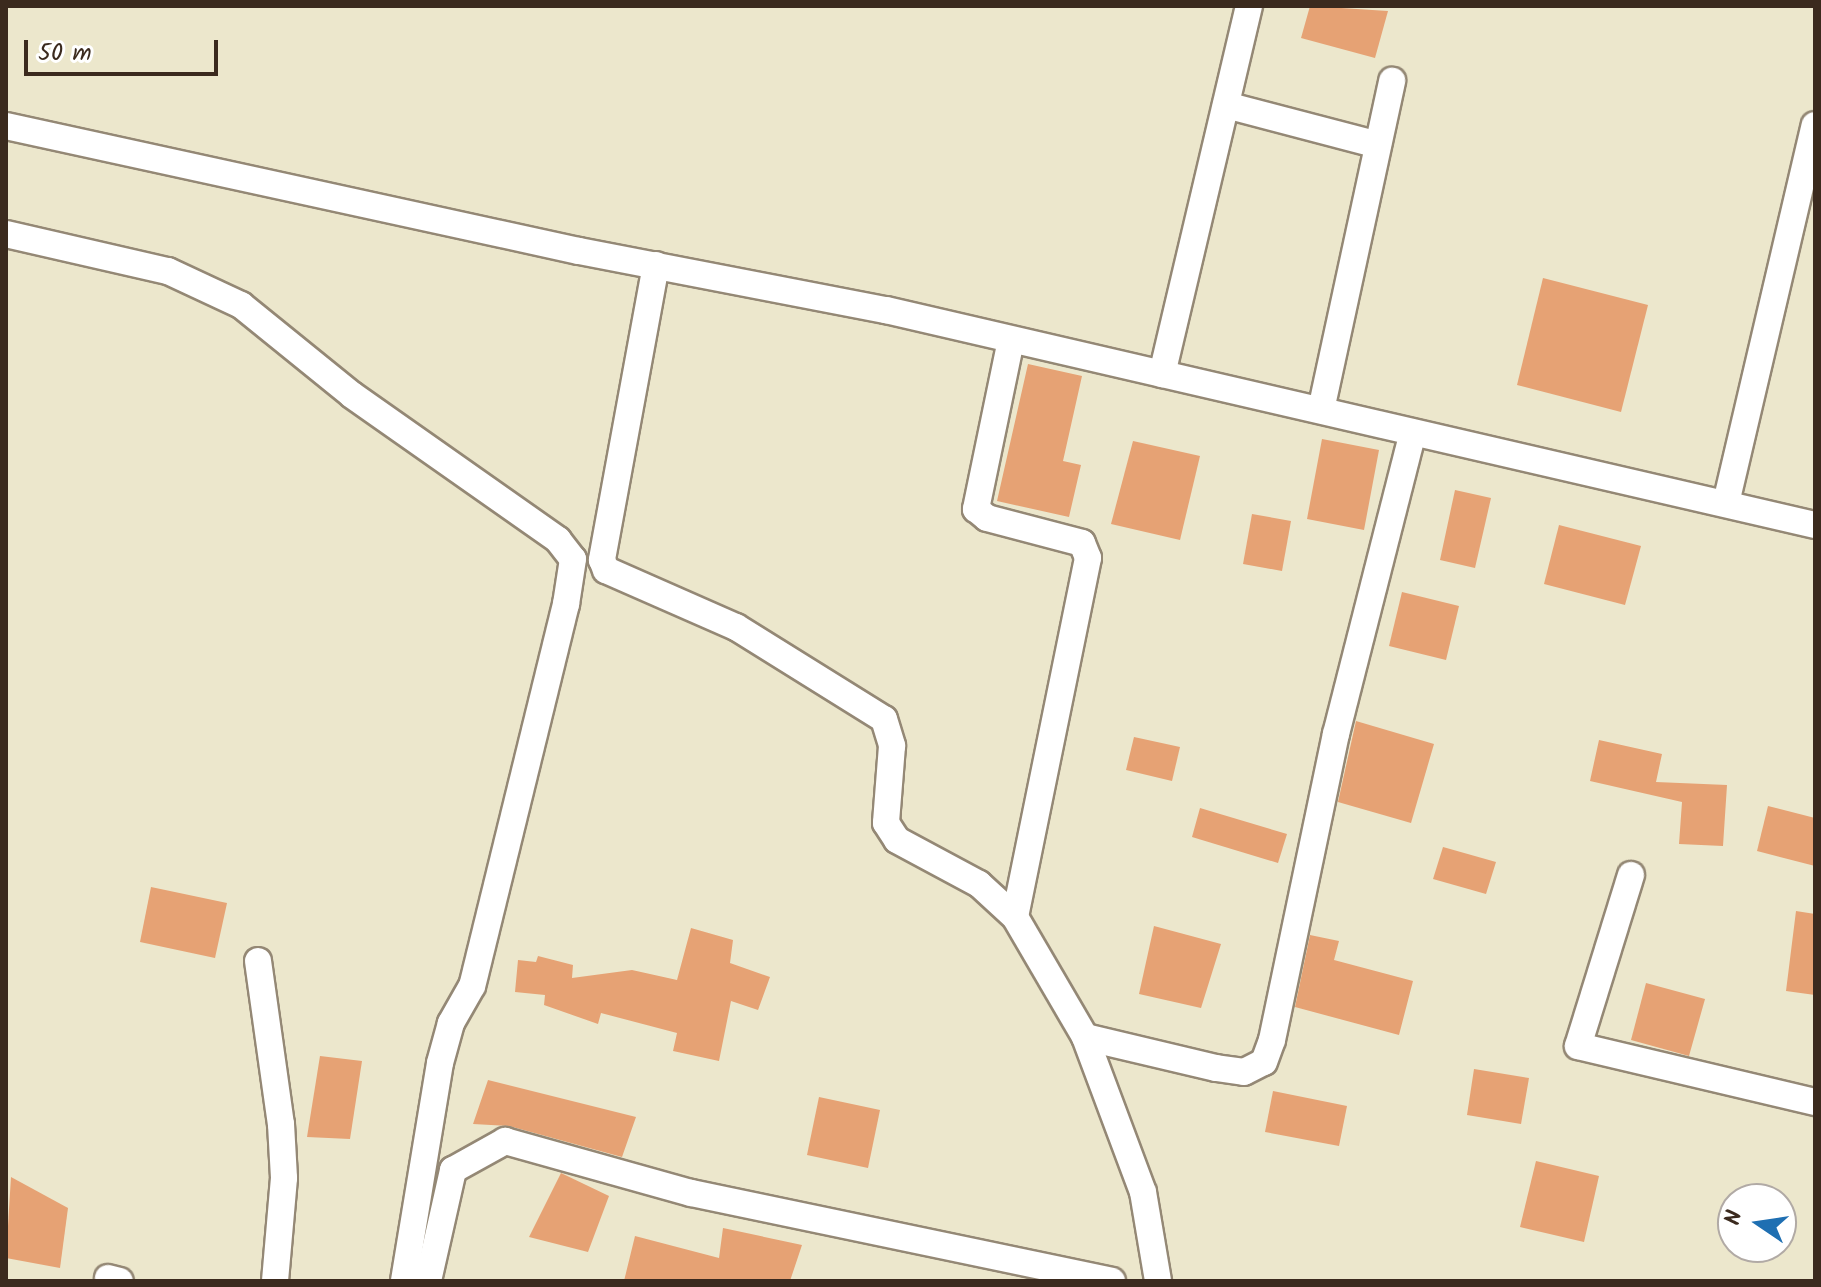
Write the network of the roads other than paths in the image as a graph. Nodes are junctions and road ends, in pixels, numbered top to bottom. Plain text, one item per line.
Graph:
1 (1249, 6) edge
2 (1392, 81) dead end
3 (1226, 105) junction
4 (1815, 125) edge
5 (6, 126) edge
6 (1378, 145) junction
7 (6, 234) edge
8 (656, 265) junction
9 (1011, 340) junction
10 (1162, 374) junction
11 (1321, 410) junction
12 (1413, 433) junction
13 (1726, 503) junction
14 (1815, 525) edge
15 (1631, 875) dead end
16 (1015, 917) junction
17 (258, 961) dead end
18 (1085, 1037) junction
19 (1815, 1102) edge
20 (275, 1281) edge
21 (404, 1281) edge
22 (428, 1281) edge
23 (1112, 1281) edge
24 (1158, 1281) edge

1 - 3 street
2 - 6 street
3 - 6 street
3 - 10 street
4 - 13 street
5 - 8 street
6 - 11 street
7 - 21 street
8 - 9 street
8 - 16 street
9 - 10 street
9 - 16 street
10 - 11 street
11 - 12 street
12 - 13 street
12 - 18 street
13 - 14 street
15 - 19 street
16 - 18 street
17 - 20 street
18 - 24 street
22 - 23 street

